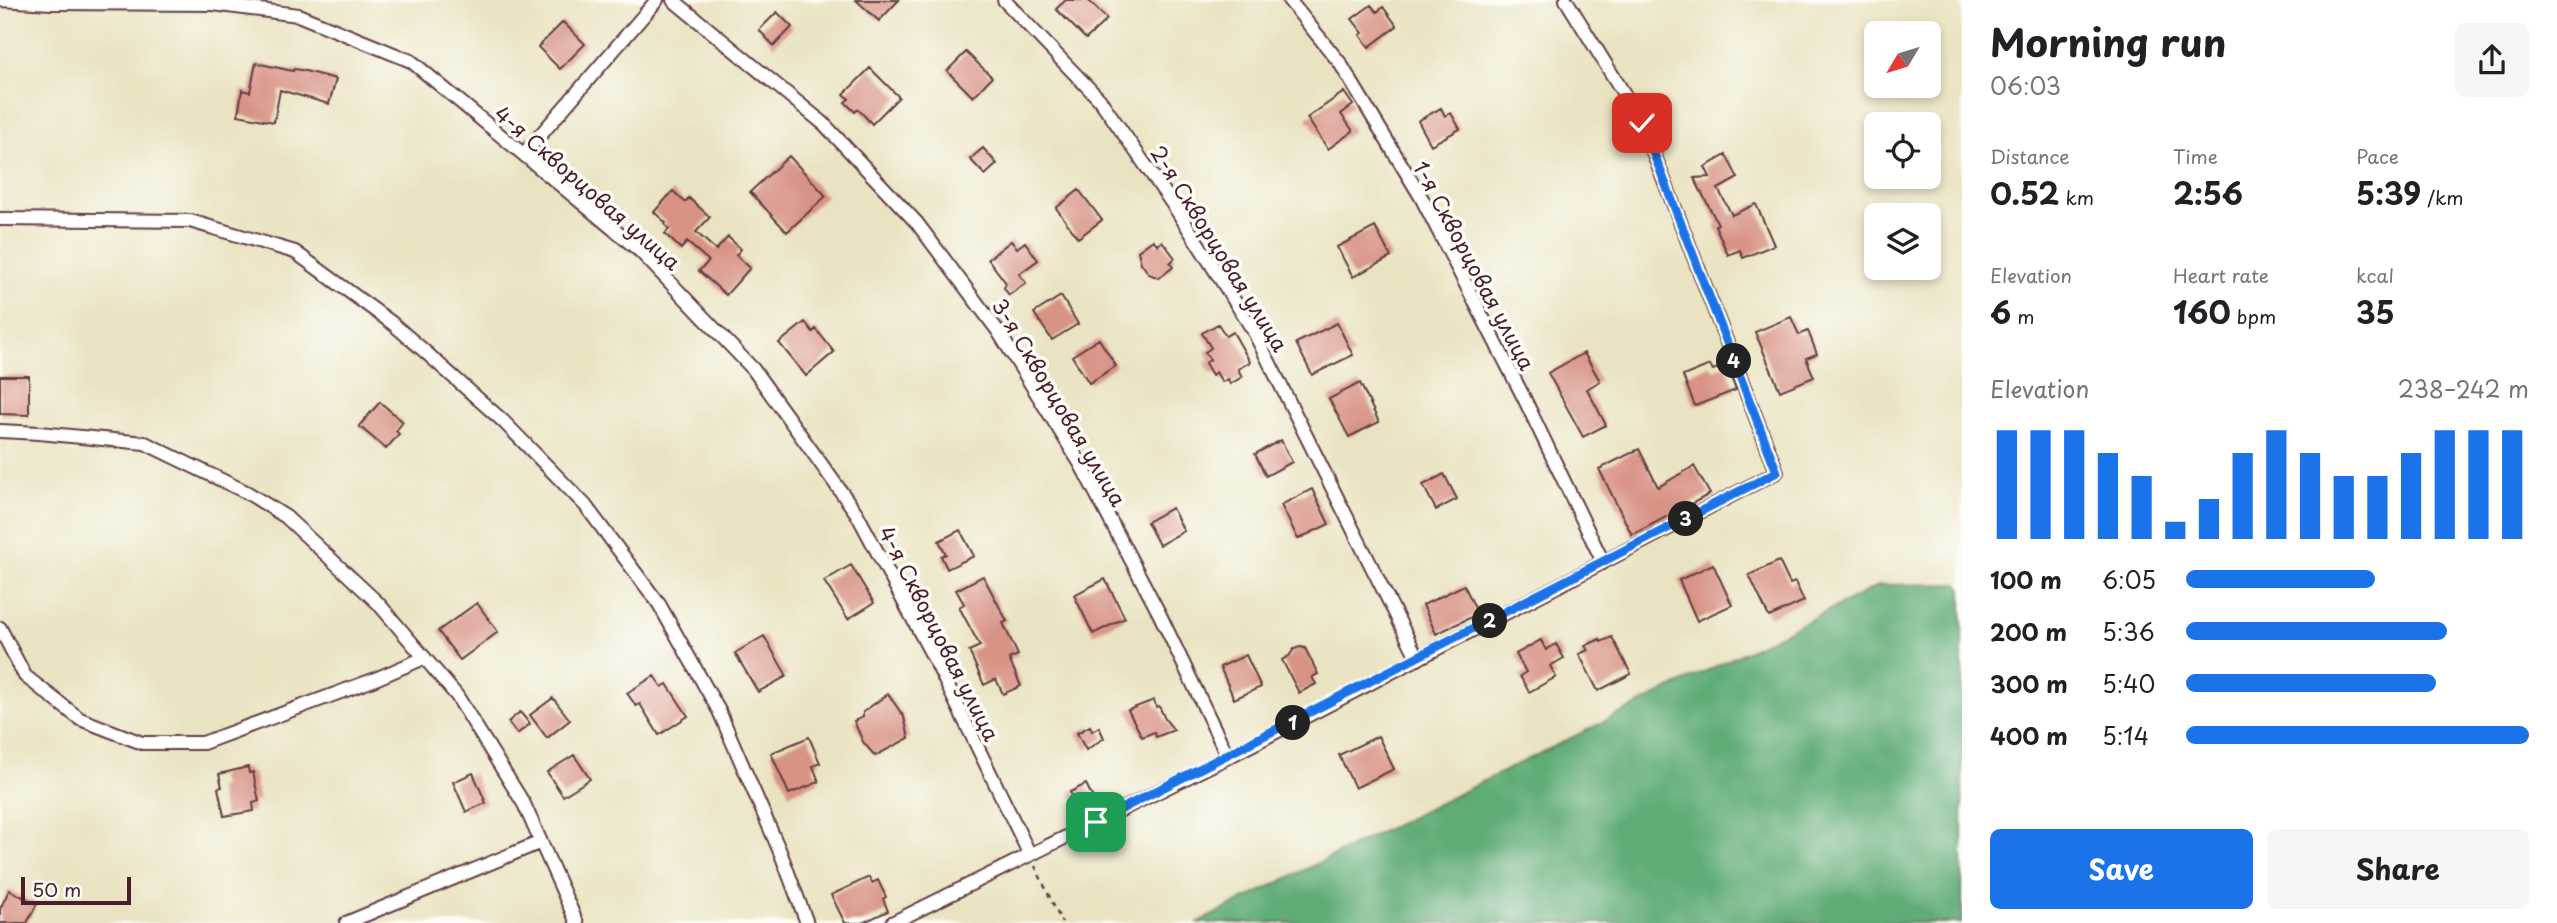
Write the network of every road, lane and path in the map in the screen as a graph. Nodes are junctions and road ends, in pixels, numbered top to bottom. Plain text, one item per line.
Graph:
1 (0, 0) edge
2 (657, 0) edge
3 (673, 0) edge
4 (1004, 0) edge
5 (1289, 0) edge
6 (1566, 0) edge
7 (524, 154) junction
8 (0, 219) edge
9 (0, 431) edge
10 (1604, 562) junction
11 (0, 628) edge
12 (424, 658) junction
13 (1418, 659) junction
14 (1228, 757) junction
15 (541, 842) junction
16 (1030, 855) junction
17 (346, 923) edge
18 (577, 923) edge
19 (807, 923) edge
20 (892, 923) edge
21 (1062, 923) edge

1 - 7 street, 4-я Скворцовая улица
2 - 7 street
3 - 14 street, 3-я Скворцовая улица
4 - 13 street, 2-я Скворцовая улица
5 - 10 street, 1-я Скворцовая улица
6 - 10 street
7 - 16 street, 4-я Скворцовая улица
8 - 19 street
9 - 12 street
10 - 13 street
11 - 12 street
12 - 15 street
13 - 14 street
14 - 16 street
15 - 17 street
15 - 18 street
16 - 20 street
16 - 21 path

